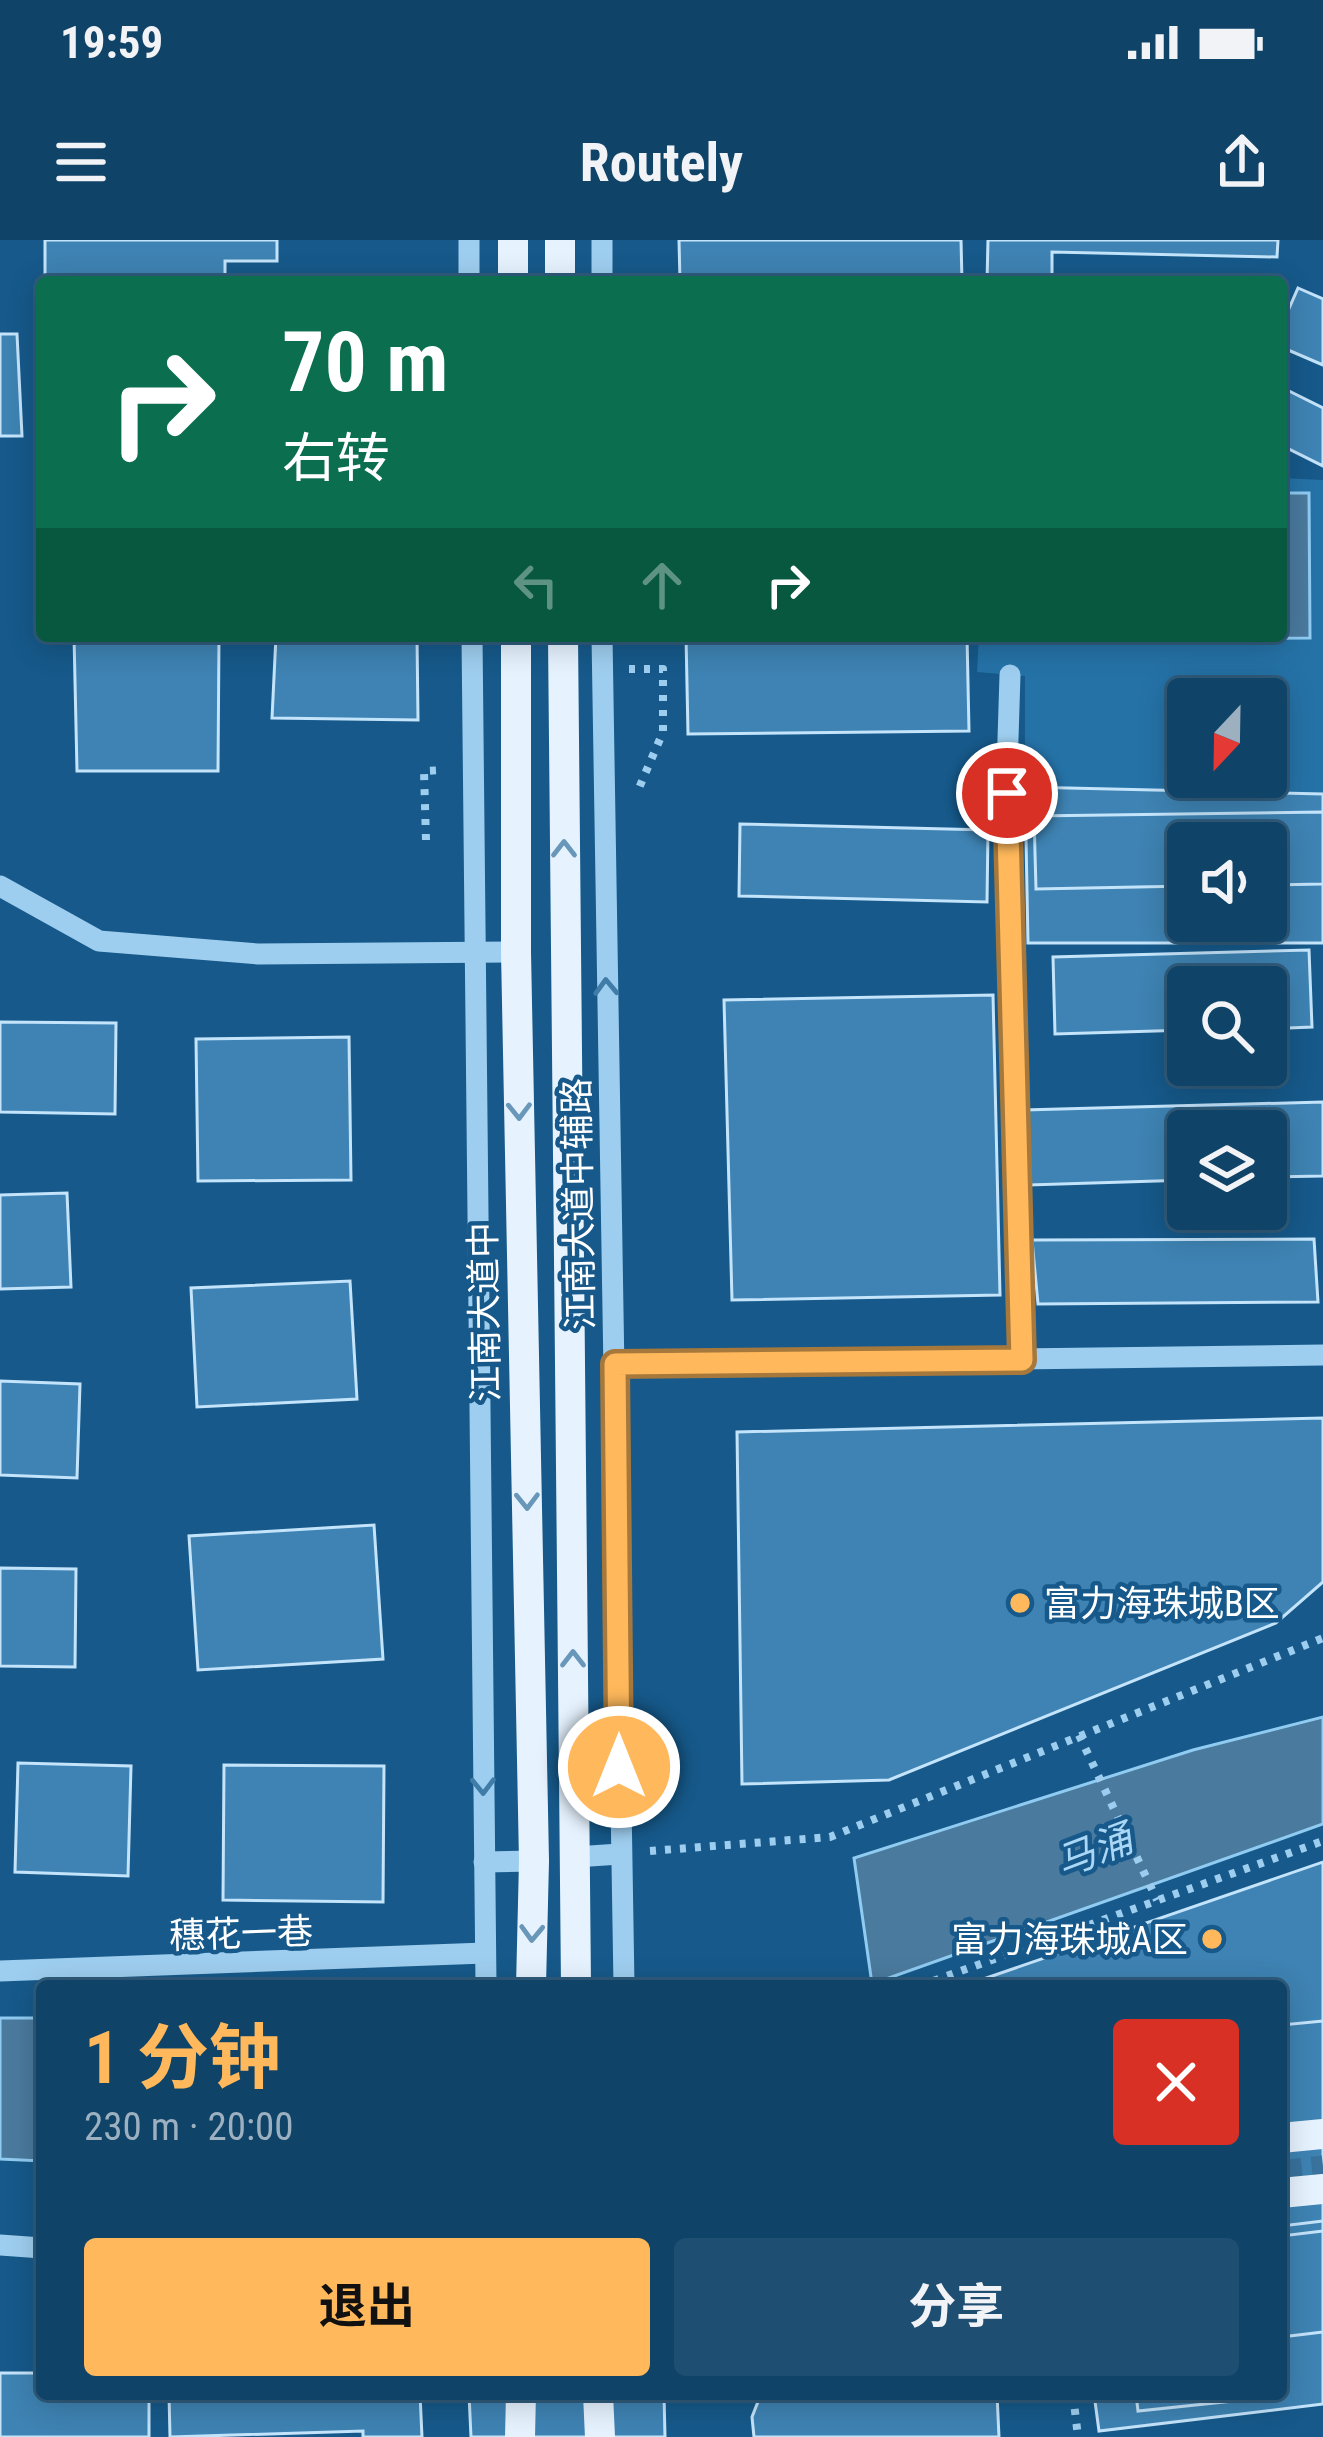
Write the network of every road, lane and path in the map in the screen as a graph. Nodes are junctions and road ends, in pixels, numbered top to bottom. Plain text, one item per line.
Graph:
1 (469, 240) edge
2 (513, 240) edge
3 (560, 240) edge
4 (602, 240) edge
5 (469, 276) edge
6 (513, 276) edge
7 (560, 276) edge
8 (602, 276) edge
9 (472, 642) edge
10 (516, 642) edge
11 (562, 642) edge
12 (602, 642) edge
13 (663, 668) dead end
14 (1010, 675) dead end
15 (445, 793) dead end
16 (639, 799) dead end
17 (426, 840) dead end
18 (0, 886) edge
19 (516, 952) junction
20 (475, 955) junction
21 (565, 1043) junction
22 (607, 1044) junction
23 (1323, 1355) edge
24 (1022, 1360) junction
25 (615, 1364) junction
26 (1323, 1638) edge
27 (1079, 1735) junction
28 (1323, 1840) edge
29 (620, 1854) junction
30 (575, 1857) junction
31 (534, 1861) junction
32 (484, 1862) junction
33 (1157, 1900) junction
34 (485, 1953) junction
35 (0, 1971) edge
36 (486, 1980) edge
37 (531, 1980) edge
38 (576, 1980) edge
39 (624, 1980) edge
40 (936, 1980) edge
41 (1323, 2134) edge
42 (1287, 2137) edge
43 (1323, 2188) edge
44 (1287, 2192) edge
45 (0, 2245) edge
46 (36, 2248) edge
47 (521, 2400) edge
48 (598, 2400) edge
49 (1074, 2400) edge
50 (520, 2437) edge
51 (599, 2437) edge
52 (1078, 2437) edge

1 - 5 street
2 - 6 main road
3 - 7 main road
4 - 8 street
9 - 20 street
10 - 19 main road, 江南大道中
21 -> 11 main road
22 -> 12 street, 江南大道中辅路
13 - 16 path
14 - 24 street
15 - 17 path
18 - 20 street
19 - 20 street
19 -> 31 main road, 江南大道中
20 -> 32 street
21 - 22 street
30 -> 21 main road
22 - 25 street, 江南大道中辅路
23 - 24 street
24 - 25 street
25 - 29 street, 江南大道中辅路
26 - 27 path
27 - 29 path
27 - 33 path
28 - 33 path
29 - 30 street
29 - 39 street, 江南大道中辅路
30 - 38 main road
31 - 32 street
31 -> 37 main road, 江南大道中
32 - 34 street
33 - 40 path
34 - 35 street, 穗花一巷
34 - 36 street
41 - 42 main road
43 - 44 main road
45 - 46 street
47 - 50 main road
48 - 51 main road
49 - 52 path

